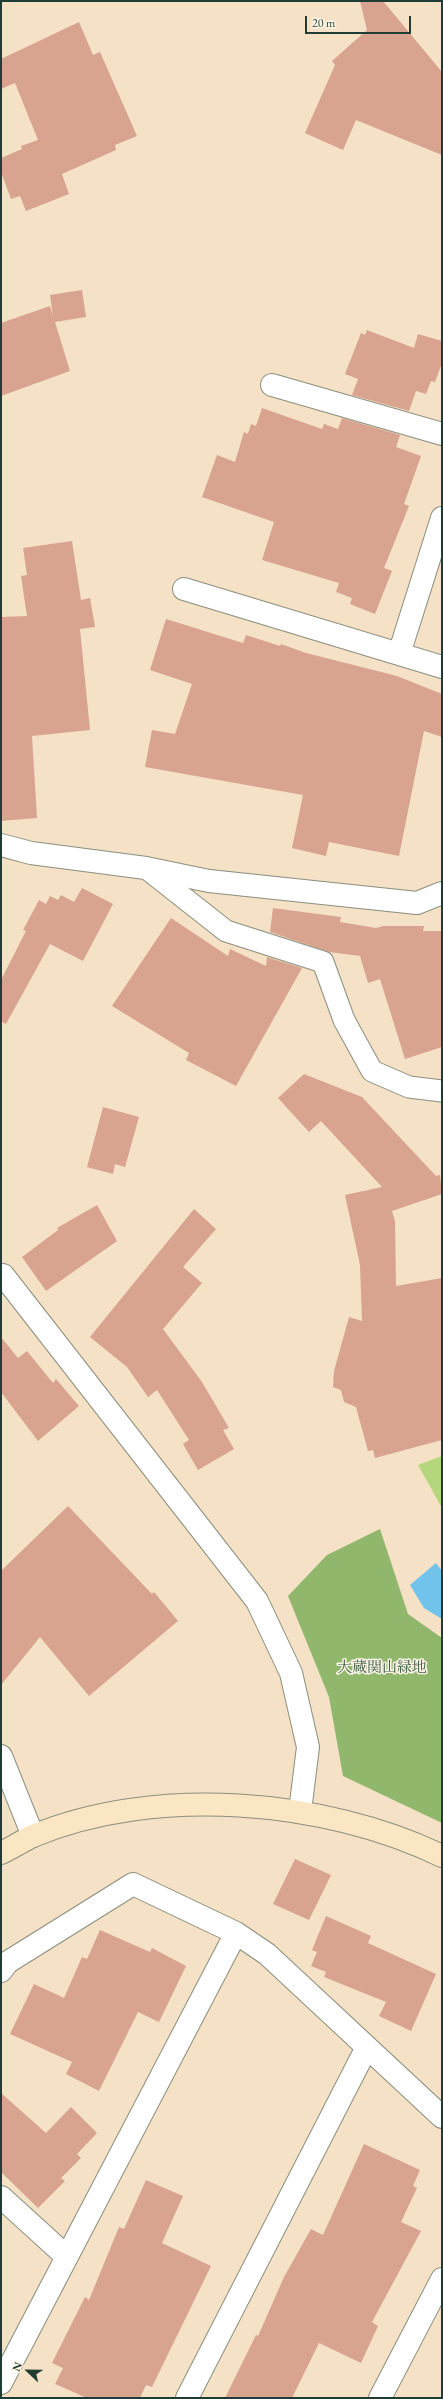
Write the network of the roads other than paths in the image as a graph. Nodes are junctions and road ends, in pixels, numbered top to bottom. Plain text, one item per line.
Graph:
1 (272, 385) dead end
2 (442, 434) edge
3 (442, 518) edge
4 (184, 589) dead end
5 (399, 654) junction
6 (442, 667) edge
7 (1, 845) edge
8 (146, 868) junction
9 (442, 893) edge
10 (442, 1091) edge
11 (1, 1278) edge
12 (1, 1756) edge
13 (300, 1811) junction
14 (33, 1836) junction
15 (1, 1853) edge
16 (442, 1856) edge
17 (236, 1933) junction
18 (1, 1970) edge
19 (367, 2047) junction
20 (442, 2117) edge
21 (1, 2197) edge
22 (67, 2257) junction
23 (442, 2279) edge
24 (1, 2383) edge
25 (187, 2398) edge
26 (380, 2398) edge

1 - 2 street
3 - 5 street
4 - 5 street
5 - 6 street
7 - 8 street
8 - 9 street
8 - 10 lane
11 - 13 street
12 - 14 street
13 - 14 street
13 - 16 street
14 - 15 street
17 - 18 street
17 - 19 street
17 - 22 street
19 - 20 street
19 - 25 street
21 - 22 street
22 - 24 street
23 - 26 street

